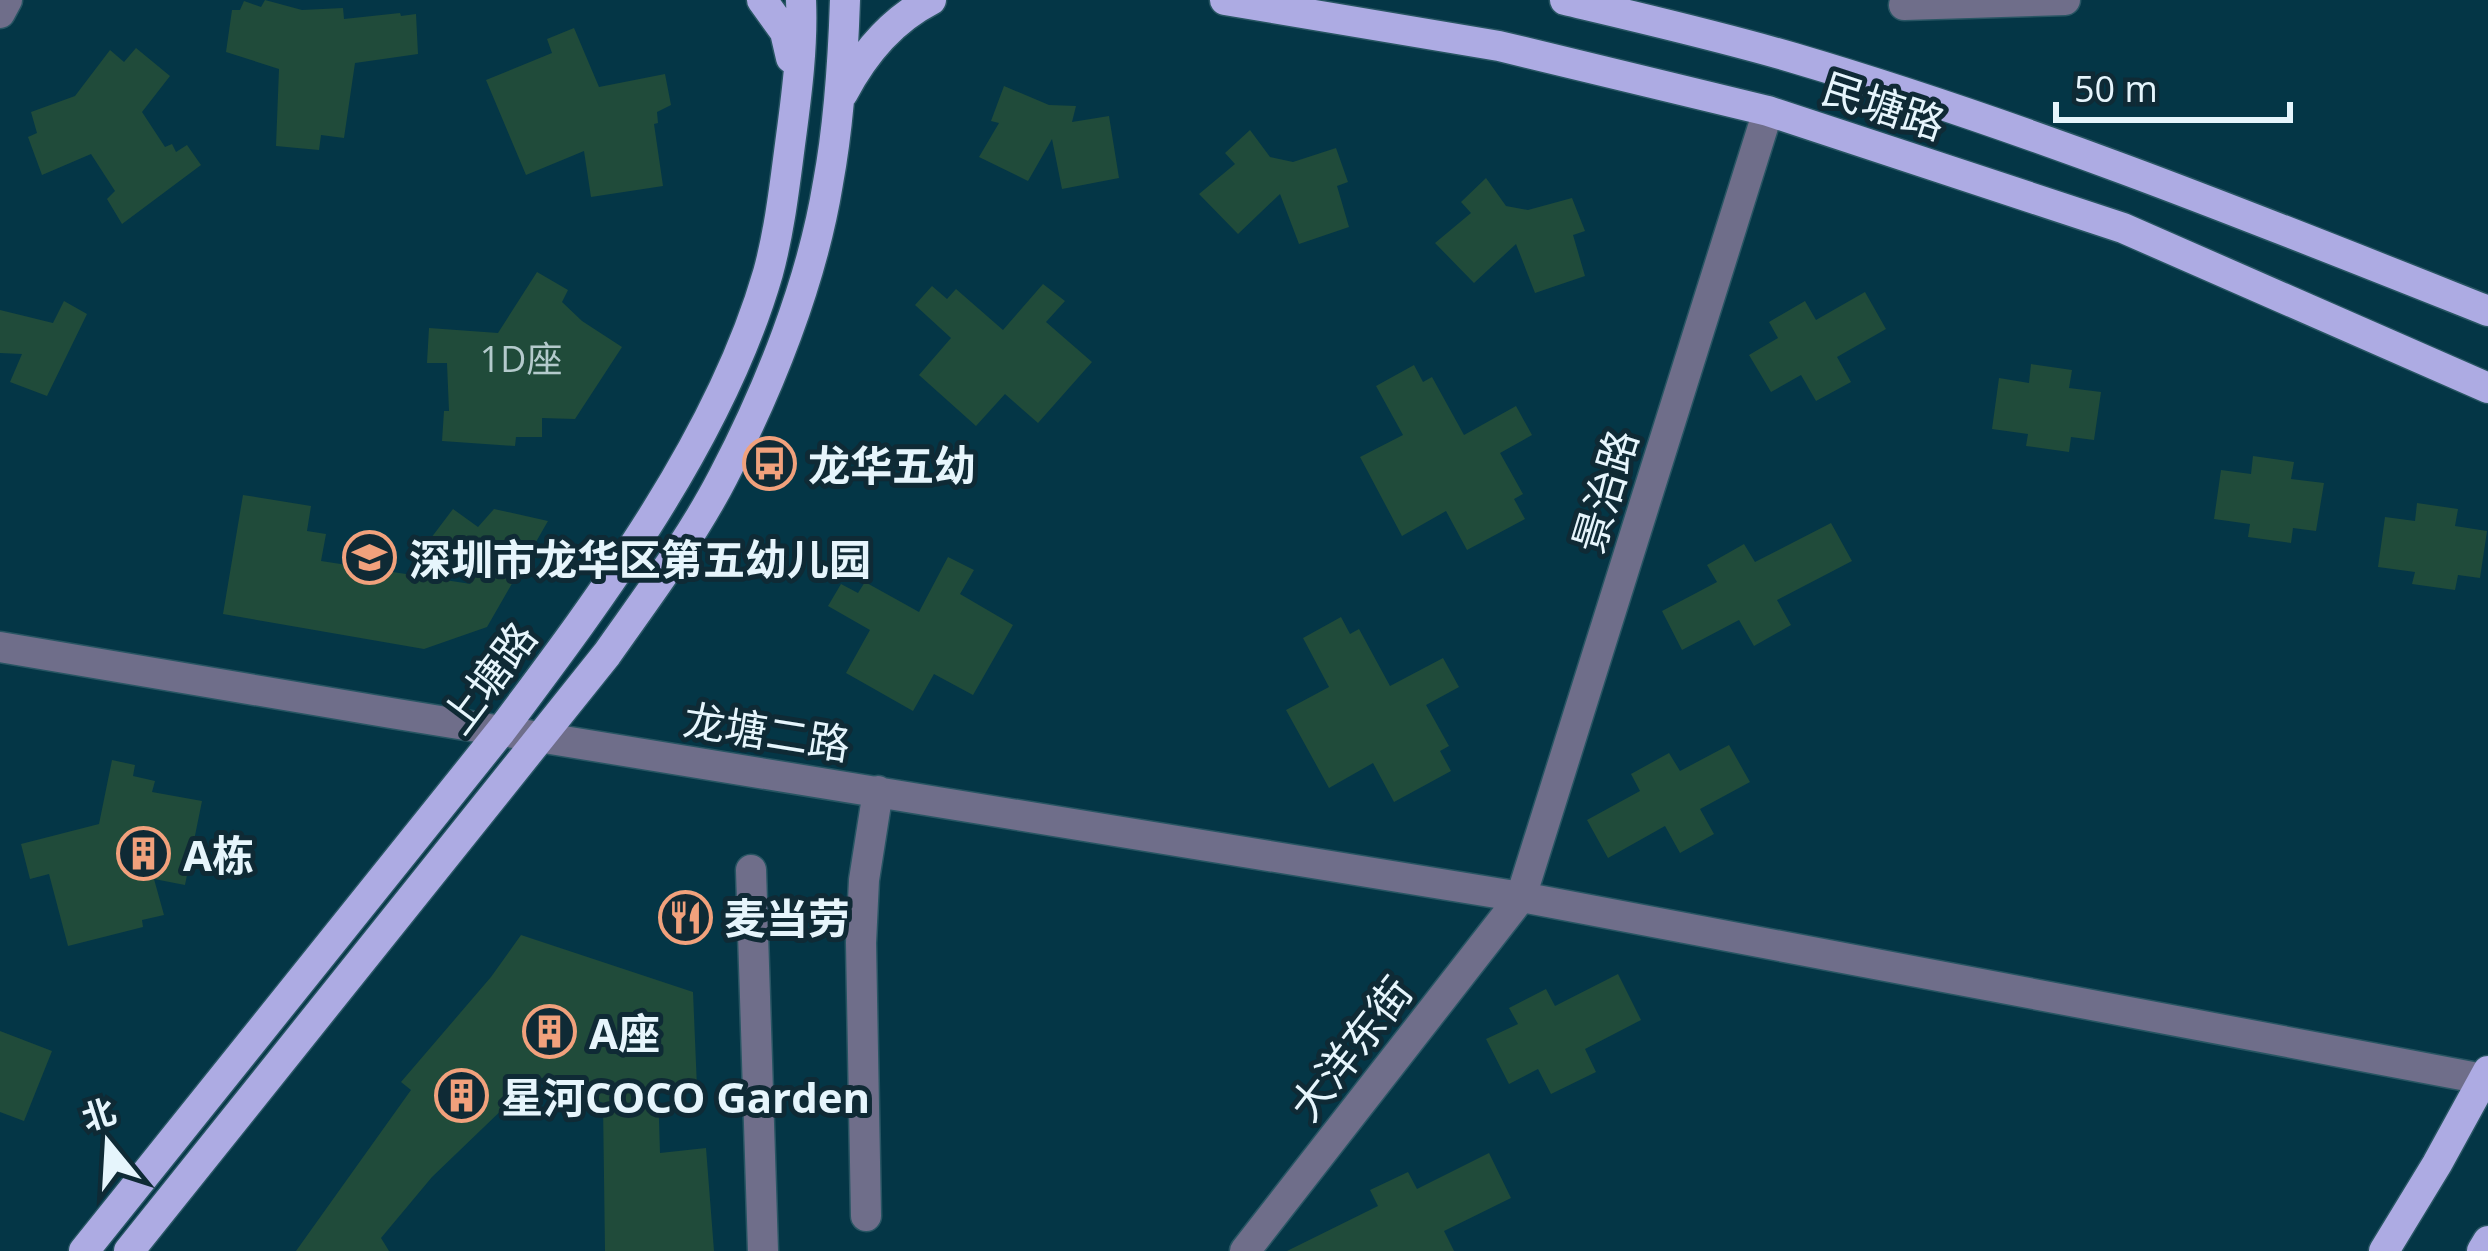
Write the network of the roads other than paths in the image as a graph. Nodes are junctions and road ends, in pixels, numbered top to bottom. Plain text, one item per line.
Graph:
1 (8, 0) edge
2 (762, 0) edge
3 (801, 0) edge
4 (845, 0) edge
5 (931, 0) edge
6 (1225, 0) edge
7 (1564, 0) edge
8 (2065, 0) edge
9 (1904, 5) dead end
10 (0, 13) edge
11 (796, 101) junction
12 (838, 104) junction
13 (1768, 111) junction
14 (2488, 310) edge
15 (2488, 388) edge
16 (0, 646) edge
17 (501, 731) junction
18 (540, 737) junction
19 (878, 791) junction
20 (751, 870) dead end
21 (1521, 897) junction
22 (2486, 1075) edge
23 (866, 1216) dead end
24 (2488, 1241) edge
25 (84, 1251) edge
26 (129, 1251) edge
27 (764, 1251) edge
28 (1245, 1251) edge
29 (2384, 1251) edge
30 (2482, 1251) edge

1 - 10 street
2 - 11 main road
3 - 11 main road, 上塘路
4 - 12 main road, 上塘路
5 - 12 main road
6 - 13 main road, 民塘路
7 - 14 main road, 民塘路
8 - 9 street
11 - 17 main road, 上塘路
12 - 18 main road, 上塘路
13 - 15 main road, 民塘路
13 - 21 street, 景治路
16 - 17 street, 龙塘二路
17 - 18 street, 龙塘二路
17 - 25 main road, 上塘路
18 - 19 street, 龙塘二路
18 - 26 main road, 上塘路
19 - 21 street, 龙塘二路
19 - 23 street
20 - 27 street
21 - 22 street, 龙塘二路
21 - 28 street, 大洋东街
22 - 29 main road
24 - 30 main road

